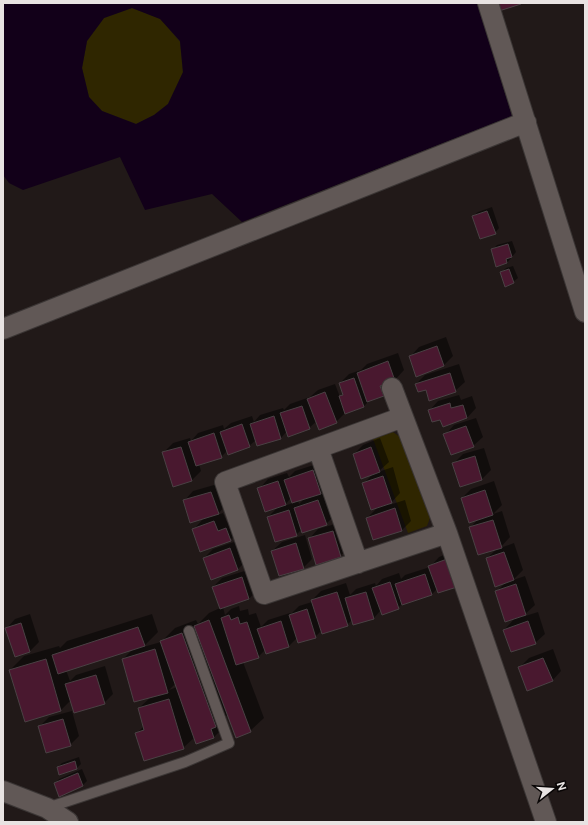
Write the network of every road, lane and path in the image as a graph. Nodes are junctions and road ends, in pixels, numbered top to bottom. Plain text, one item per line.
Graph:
1 (488, 3) edge
2 (526, 122) junction
3 (585, 312) edge
4 (3, 330) edge
5 (392, 388) dead end
6 (403, 417) junction
7 (318, 448) junction
8 (446, 533) junction
9 (358, 563) junction
10 (189, 631) dead end
11 (3, 791) edge
12 (47, 808) junction
13 (68, 822) edge
14 (546, 822) edge

1 - 2 street
2 - 3 street
2 - 4 street
5 - 6 street
6 - 7 street
6 - 8 street
7 - 9 street
7 - 9 street
8 - 9 street
8 - 14 street
10 - 12 lane
11 - 12 street
12 - 13 street

